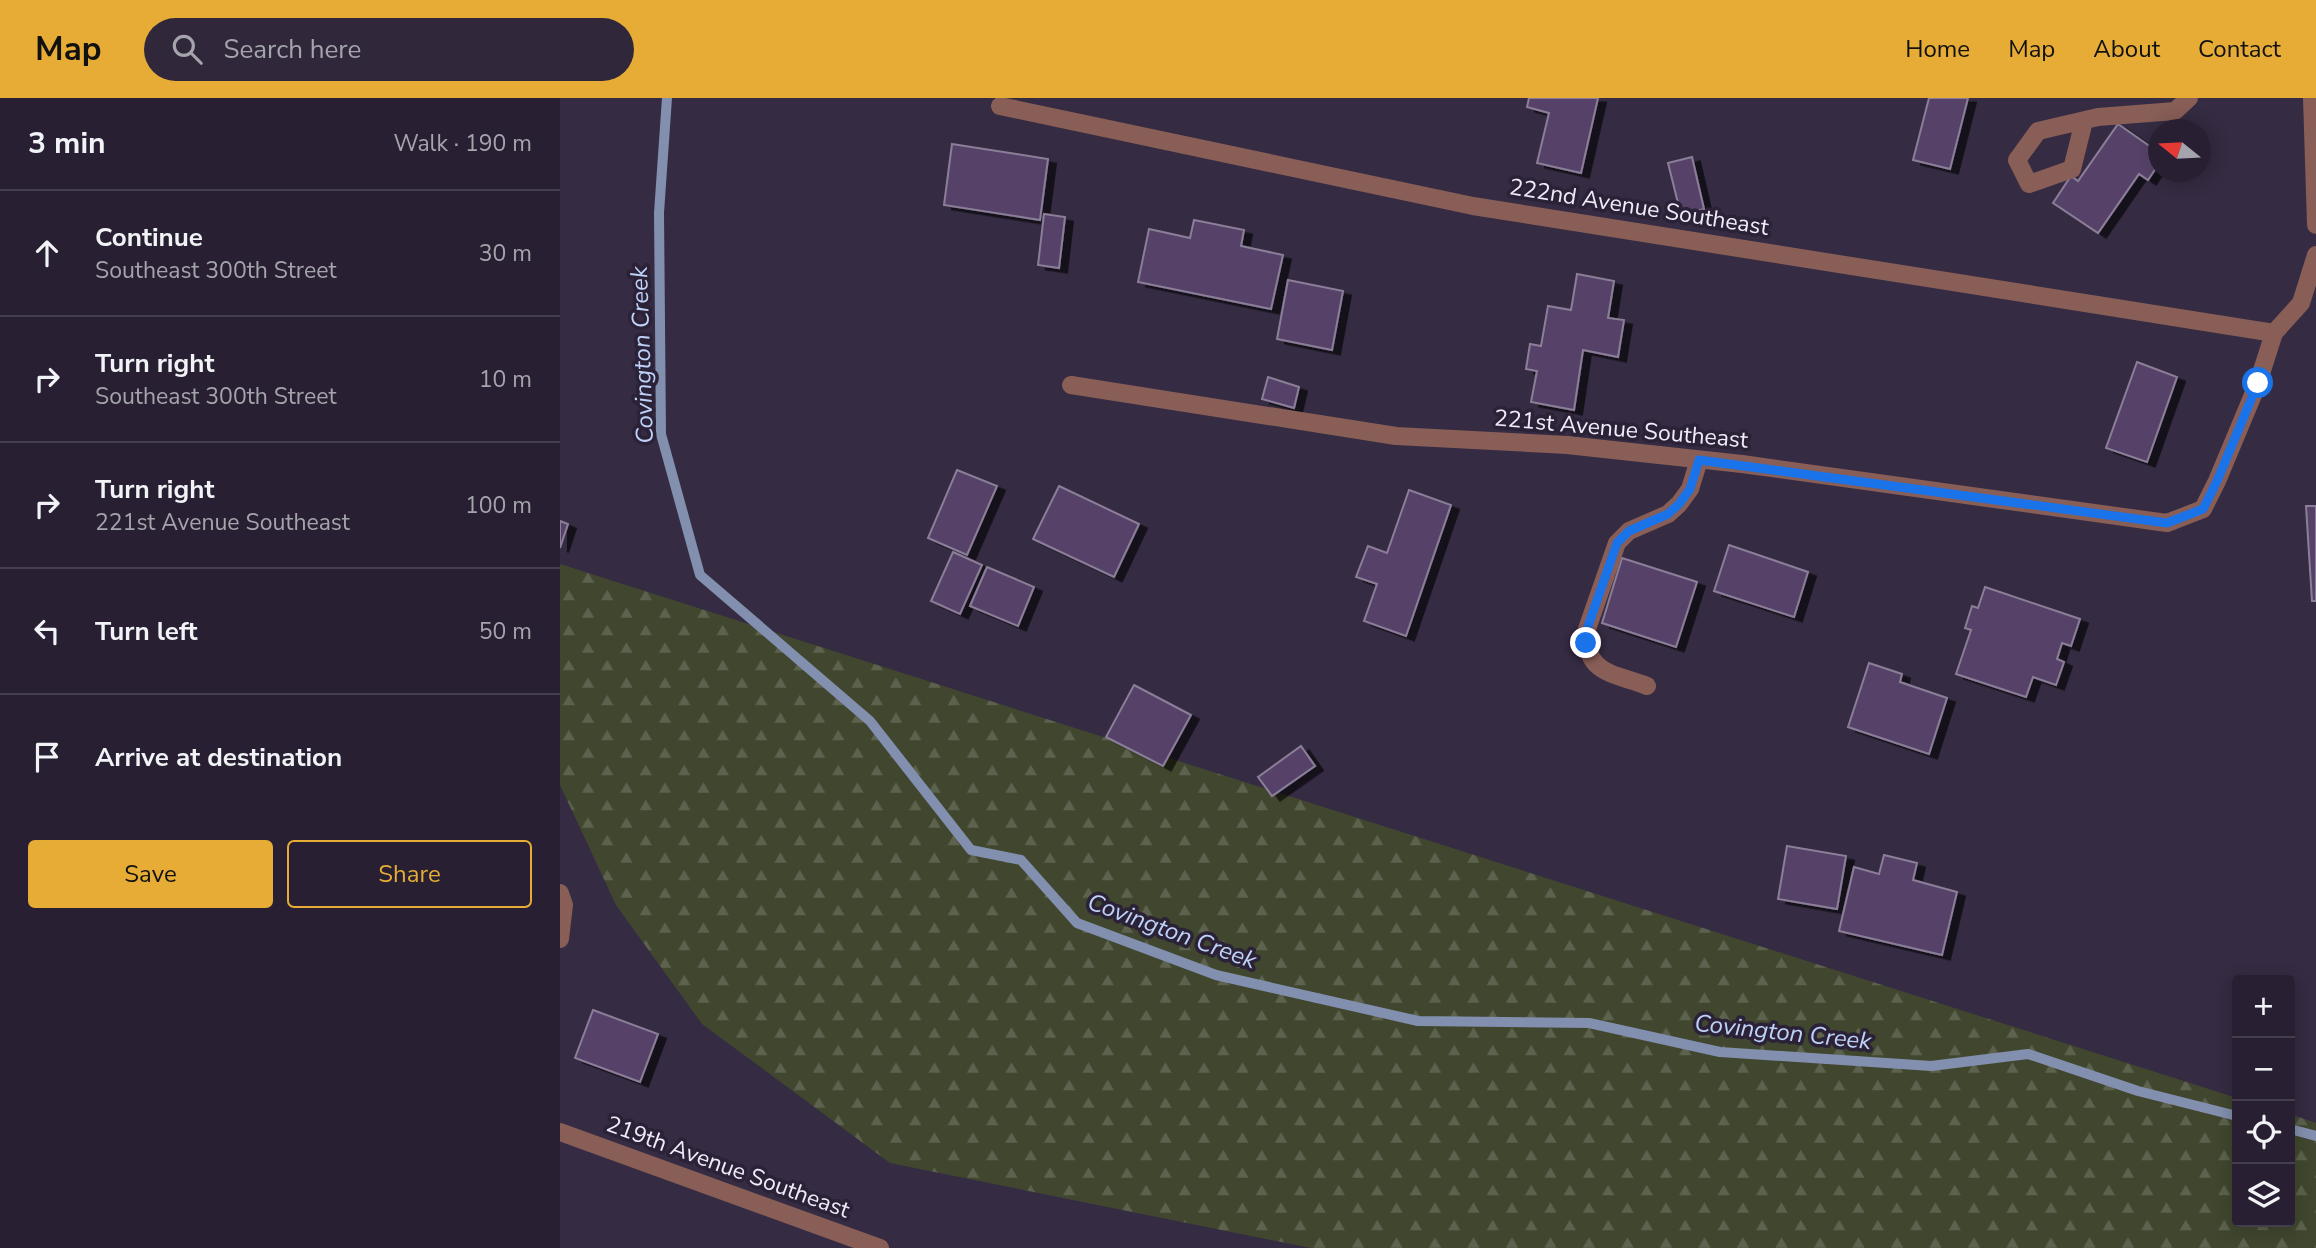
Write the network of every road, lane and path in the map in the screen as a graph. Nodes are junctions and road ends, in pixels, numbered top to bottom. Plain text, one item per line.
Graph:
1 (2189, 98) edge
2 (2312, 98) edge
3 (1000, 106) dead end
4 (2084, 121) dead end
5 (2316, 225) edge
6 (2316, 255) edge
7 (2274, 333) junction
8 (1071, 385) dead end
9 (1699, 460) junction
10 (1647, 686) dead end
11 (560, 893) edge
12 (560, 939) edge
13 (560, 1132) edge
14 (880, 1248) edge

1 - 4 street
2 - 5 street
3 - 7 street, 222nd Avenue Southeast
6 - 7 street
7 - 9 street, 221st Avenue Southeast
8 - 9 street, 221st Avenue Southeast
9 - 10 street
11 - 12 street
13 - 14 street, 219th Avenue Southeast

